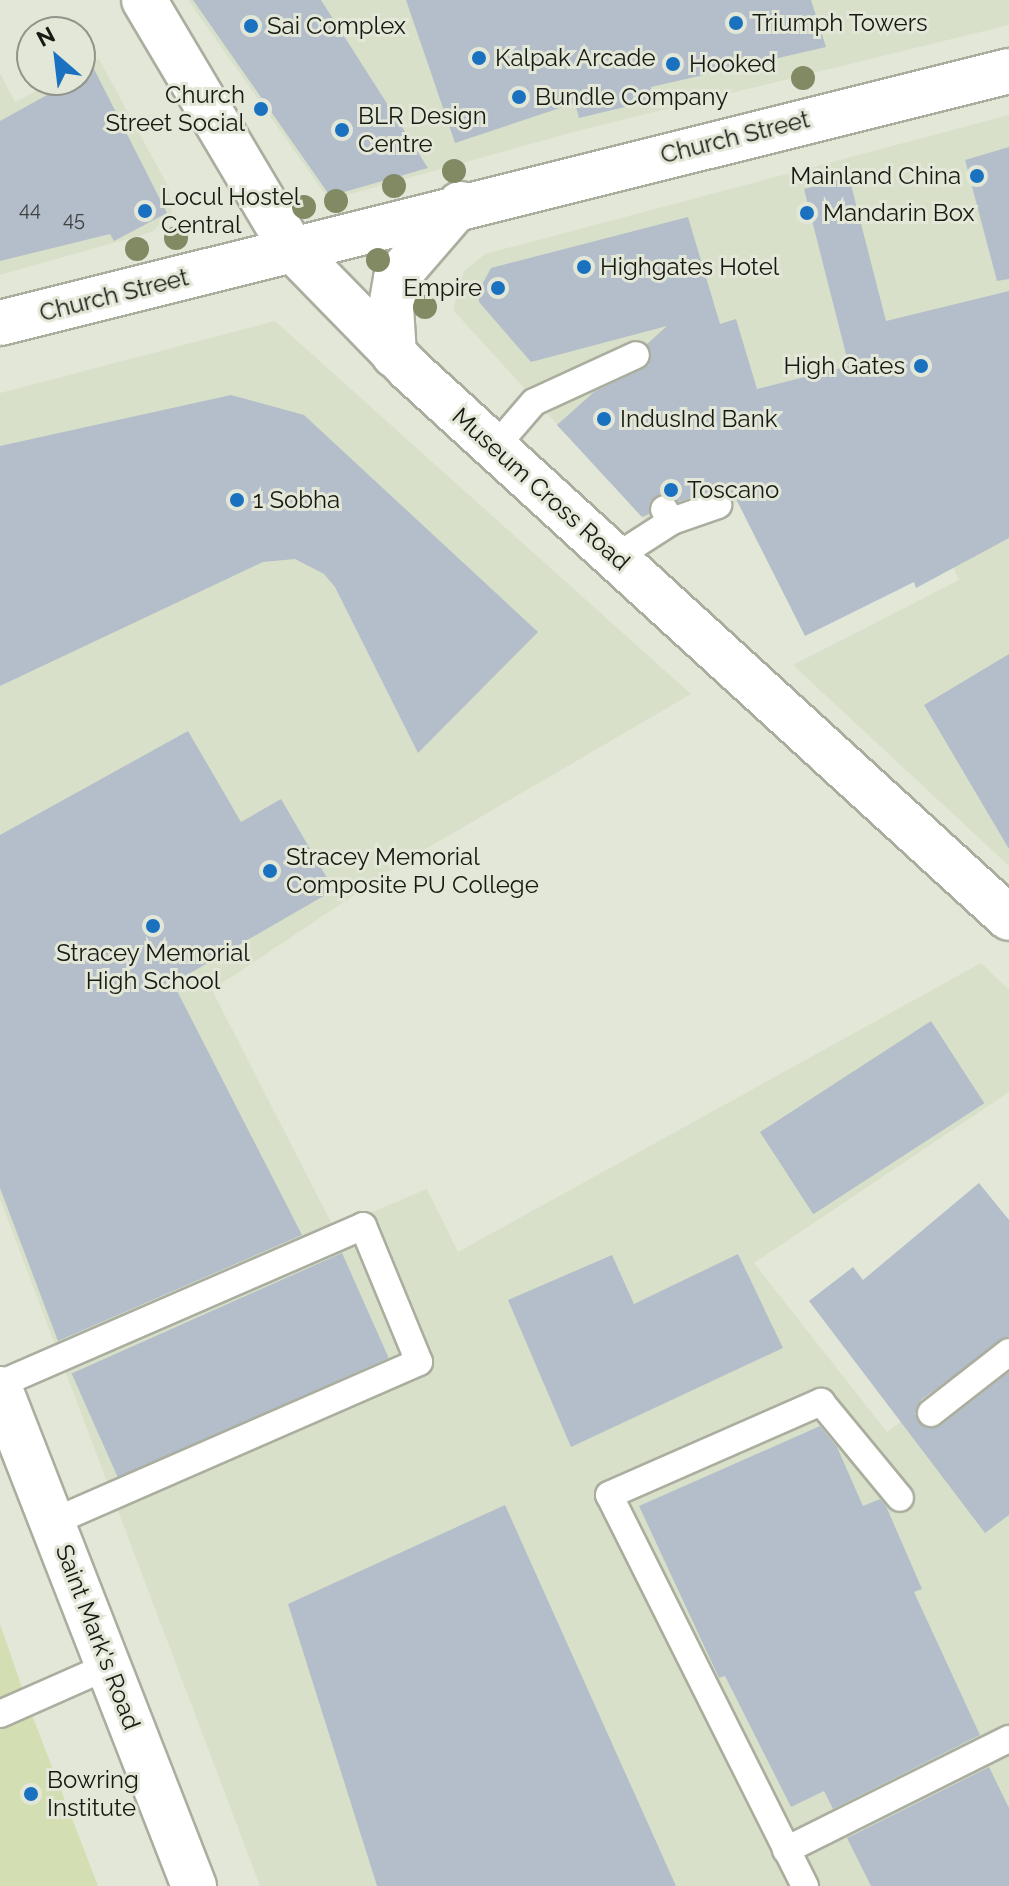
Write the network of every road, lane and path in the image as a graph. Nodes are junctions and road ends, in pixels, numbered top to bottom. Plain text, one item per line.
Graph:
1 (144, 0) edge
2 (1009, 71) edge
3 (460, 204) junction
4 (292, 249) junction
5 (0, 323) edge
6 (394, 355) junction
7 (636, 355) dead end
8 (496, 446) junction
9 (718, 505) dead end
10 (616, 557) junction
11 (1009, 918) edge
12 (1009, 1352) edge
13 (1, 1391) edge
14 (931, 1413) dead end
15 (900, 1498) dead end
16 (53, 1522) junction
17 (109, 1666) junction
18 (0, 1714) edge
19 (1009, 1739) edge
20 (786, 1850) junction
21 (194, 1886) edge
22 (805, 1886) edge

1 - 4 street, Museum Cross Road
2 - 3 street, Church Street
3 - 4 street, Church Street
3 - 6 street
4 - 5 street, Church Street
4 - 6 street, Museum Cross Road
6 - 8 street, Museum Cross Road
7 - 8 lane
8 - 10 street, Museum Cross Road
9 - 10 lane
10 - 11 street, Museum Cross Road
12 - 14 lane
13 - 16 street, Saint Mark's Road
13 - 16 lane
15 - 20 lane
16 - 17 street, Saint Mark's Road
17 - 18 lane
17 - 21 street, Saint Mark's Road
19 - 20 lane
20 - 22 lane

